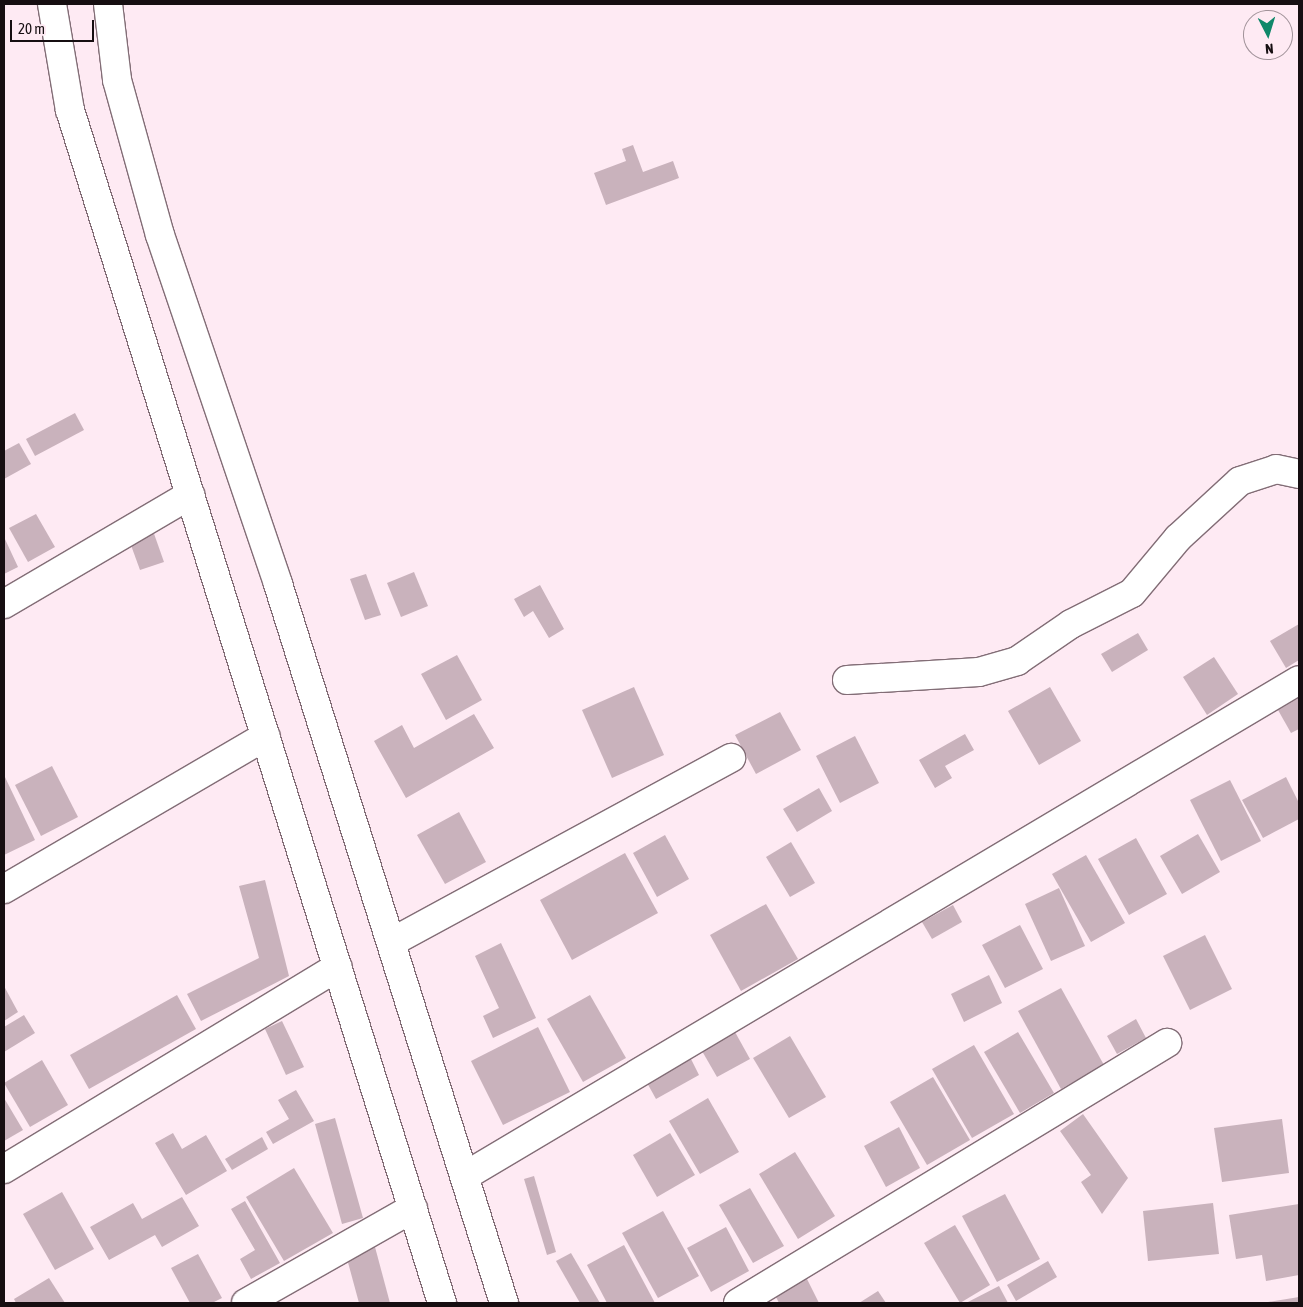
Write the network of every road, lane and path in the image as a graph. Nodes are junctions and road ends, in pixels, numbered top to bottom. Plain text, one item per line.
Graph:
1 (52, 4) edge
2 (108, 4) edge
3 (1299, 474) edge
4 (190, 495) junction
5 (4, 604) edge
6 (847, 680) dead end
7 (1299, 680) edge
8 (266, 736) junction
9 (731, 758) dead end
10 (4, 889) edge
11 (392, 942) junction
12 (338, 968) junction
13 (1167, 1043) dead end
14 (4, 1169) edge
15 (465, 1176) junction
16 (413, 1208) junction
17 (246, 1303) edge
18 (442, 1303) edge
19 (504, 1303) edge
20 (738, 1303) edge

1 - 4 street
2 - 11 street
3 - 6 street
4 - 5 street
4 - 8 street
7 - 15 street
8 - 10 street
8 - 12 street
9 - 11 street
11 - 15 street
12 - 14 street
12 - 16 street
13 - 20 street
15 - 19 street
16 - 17 street
16 - 18 street

